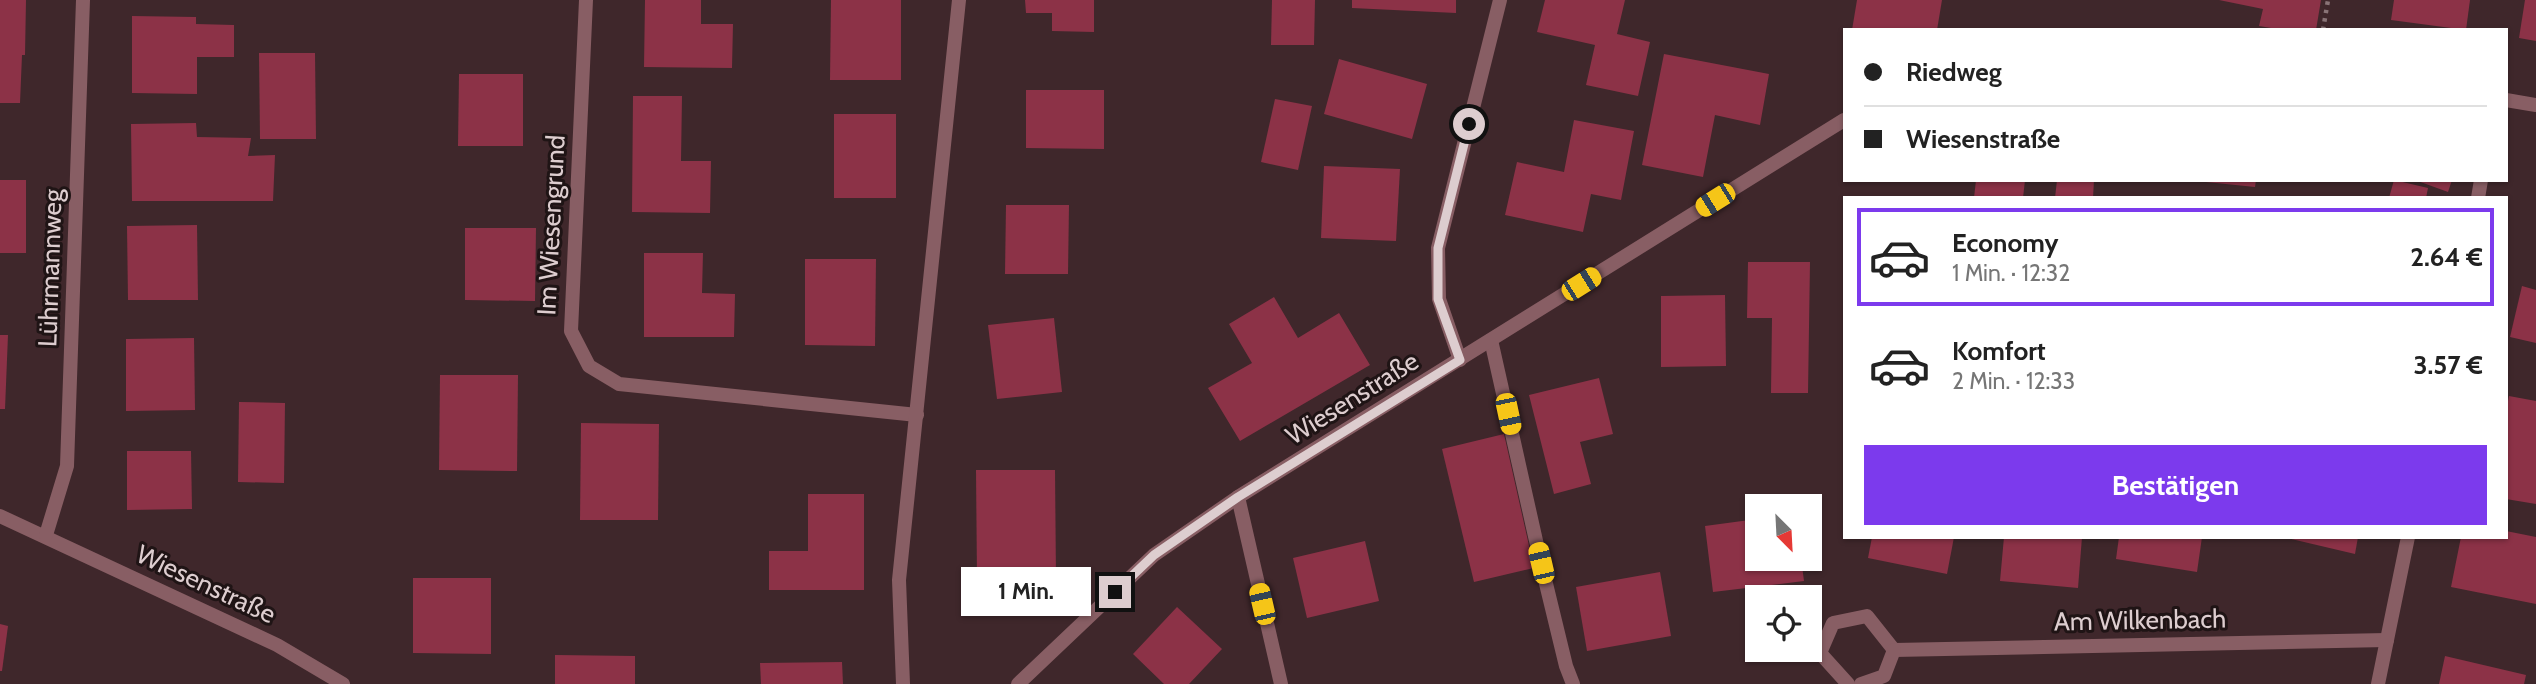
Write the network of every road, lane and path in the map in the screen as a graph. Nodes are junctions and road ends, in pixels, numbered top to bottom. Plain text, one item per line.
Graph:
1 (83, 0) edge
2 (586, 0) edge
3 (959, 0) edge
4 (1500, 0) edge
5 (2328, 0) edge
6 (2323, 28) edge
7 (2508, 100) edge
8 (2536, 105) edge
9 (1843, 121) edge
10 (1491, 340) junction
11 (1460, 360) junction
12 (917, 415) junction
13 (1238, 497) junction
14 (0, 516) edge
15 (46, 535) junction
16 (2408, 539) edge
17 (2387, 640) junction
18 (1894, 650) junction
19 (343, 684) edge
20 (903, 684) edge
21 (1018, 684) edge
22 (1280, 684) edge
23 (1573, 684) edge
24 (1848, 684) edge
25 (1861, 684) edge
26 (2378, 684) edge

1 - 15 street, Lührmannweg
2 - 12 street, Im Wiesengrund
3 - 12 street
4 - 11 street
5 - 6 path
7 - 8 street
9 - 10 street, Wiesenstraße
10 - 11 street, Wiesenstraße
10 - 23 street
11 - 13 street, Wiesenstraße
12 - 20 street
13 - 21 street, Wiesenstraße
13 - 22 street
14 - 15 street, Wiesenstraße
15 - 19 street, Wiesenstraße
16 - 17 street
17 - 18 street, Am Wilkenbach
17 - 26 street
18 - 24 street
18 - 25 street

